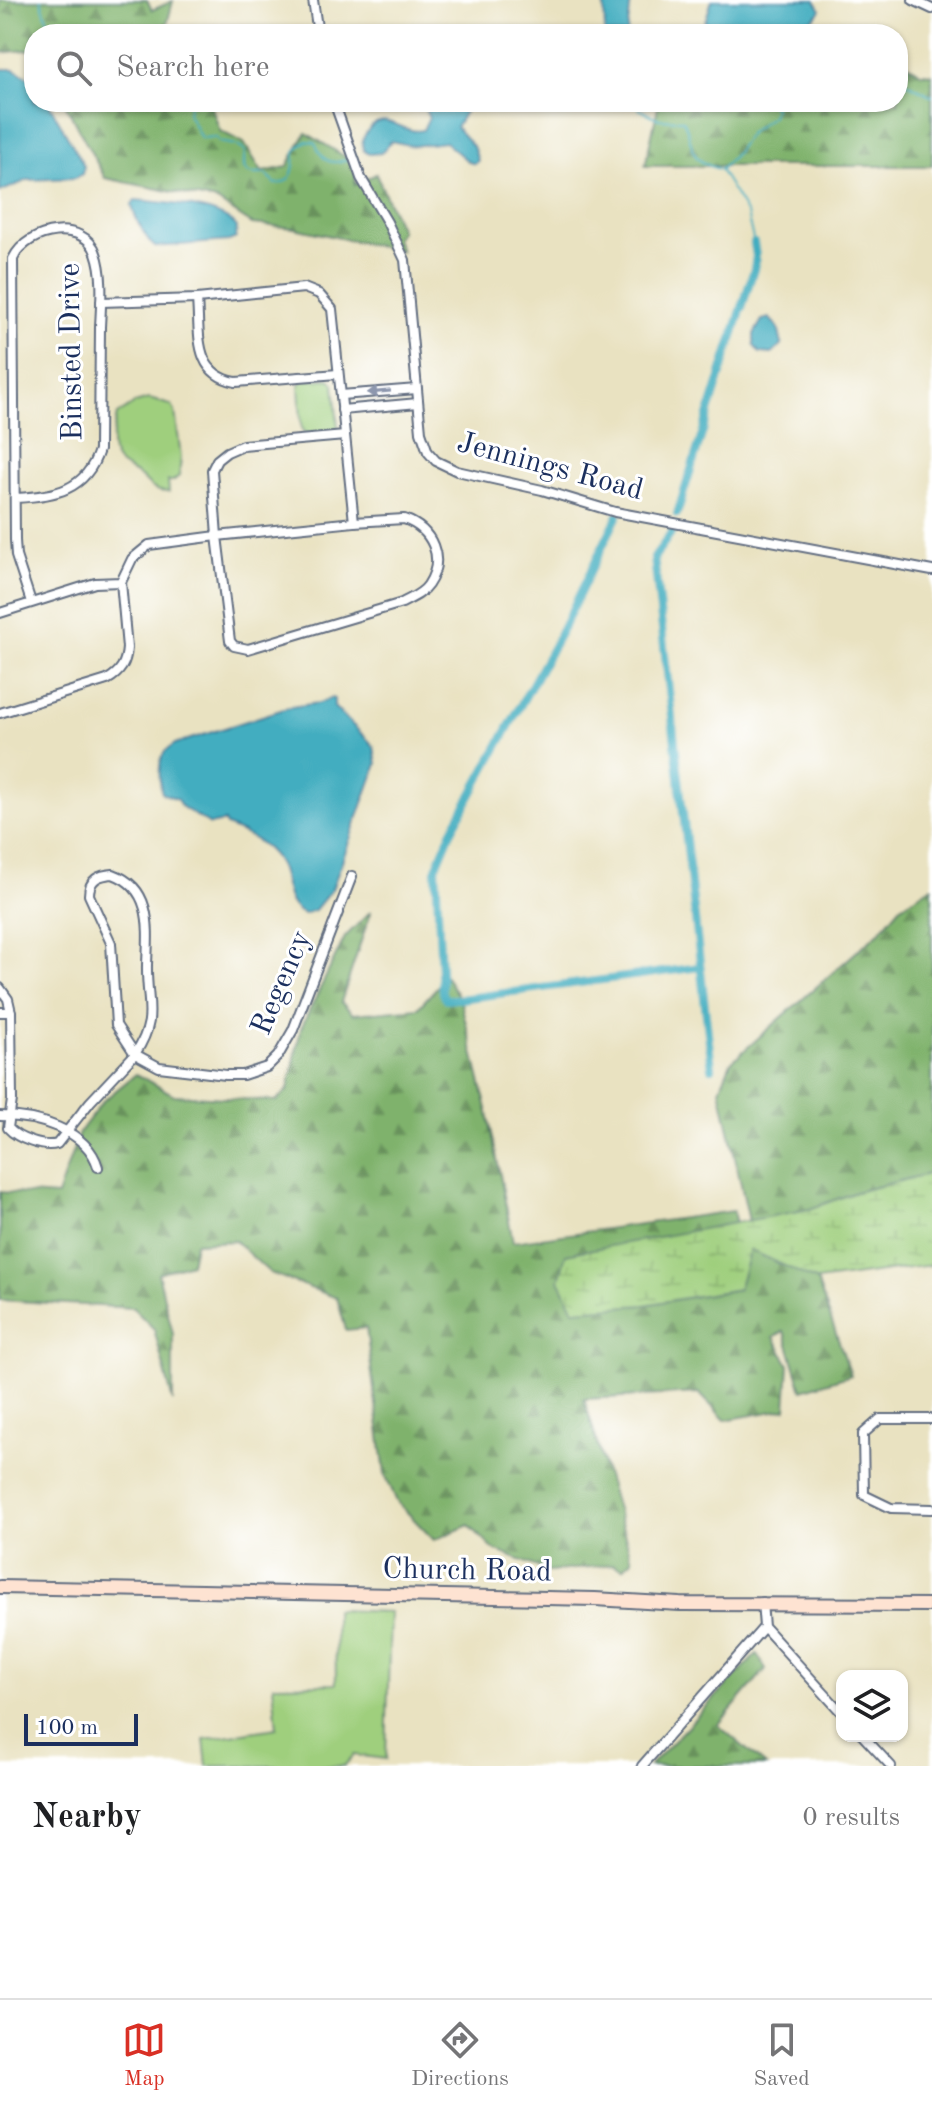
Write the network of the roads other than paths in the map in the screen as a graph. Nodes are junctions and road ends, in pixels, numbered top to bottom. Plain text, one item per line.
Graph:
1 (313, 0) edge
2 (913, 0) edge
3 (932, 9) edge
4 (317, 24) edge
5 (338, 112) edge
6 (197, 299) junction
7 (101, 302) junction
8 (338, 374) junction
9 (417, 389) junction
10 (341, 395) junction
11 (418, 403) junction
12 (342, 410) junction
13 (345, 436) junction
14 (16, 498) junction
15 (354, 522) junction
16 (217, 536) junction
17 (932, 571) edge
18 (121, 582) junction
19 (31, 602) junction
20 (0, 613) edge
21 (0, 713) edge
22 (352, 876) dead end
23 (0, 988) edge
24 (0, 1012) edge
25 (11, 1012) junction
26 (135, 1054) junction
27 (4, 1116) edge
28 (67, 1133) junction
29 (98, 1167) dead end
30 (932, 1419) edge
31 (932, 1509) edge
32 (0, 1587) edge
33 (762, 1602) junction
34 (932, 1605) edge
35 (764, 1627) junction
36 (836, 1706) edge
37 (869, 1742) edge
38 (642, 1766) edge
39 (891, 1766) edge

1 - 4 street
2 - 3 street
5 - 9 street, Jennings Road
6 - 7 street
6 - 8 street
6 - 8 street
7 - 14 street, Binsted Drive
7 - 14 street, Binsted Drive
8 - 10 street
9 -> 10 street
9 - 11 street, Jennings Road
10 - 12 street
11 - 12 street
11 - 17 street, Jennings Road
12 - 13 street
13 - 15 street
13 - 16 street
14 - 19 street, Binsted Drive
15 - 16 street
15 - 16 street
16 - 18 street
18 - 19 street
18 - 21 street
19 - 20 street
22 - 26 street, Regency
23 - 25 street
24 - 25 street
25 - 27 street
26 - 26 street
26 - 28 street
27 - 28 street
27 - 28 street
28 - 29 street
30 - 31 street
32 - 33 main road, Church Road
33 - 34 main road, Church Road
33 - 35 street
35 - 36 street
35 - 38 street
37 - 39 street

